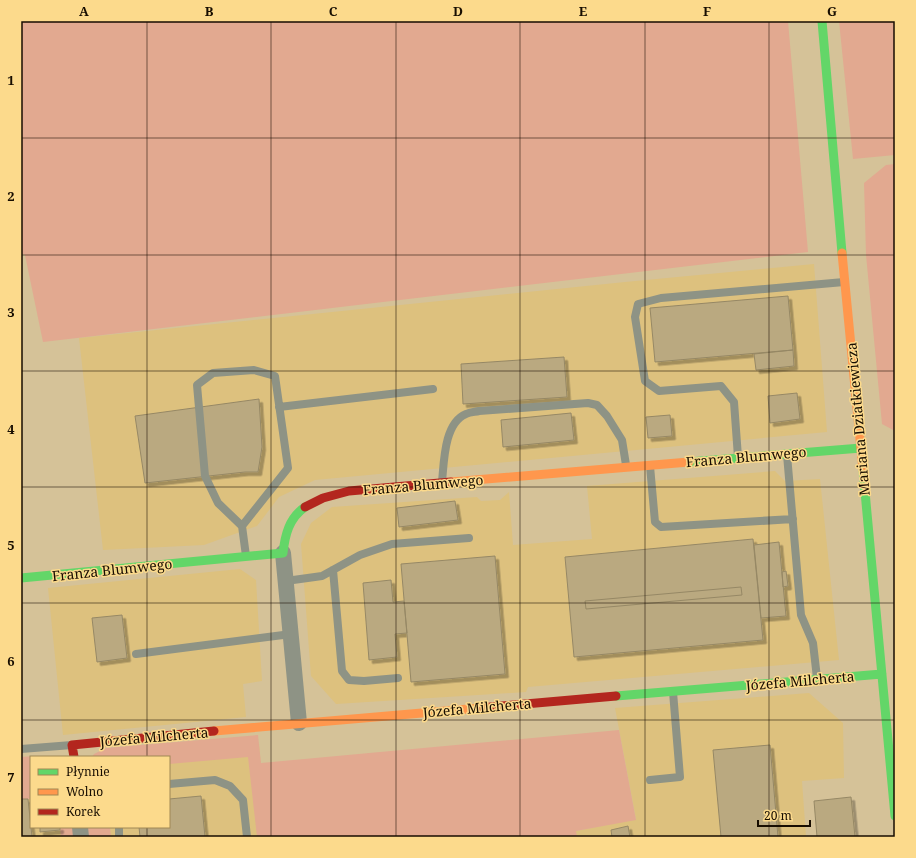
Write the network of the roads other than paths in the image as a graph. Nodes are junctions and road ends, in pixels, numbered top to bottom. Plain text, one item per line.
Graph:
1 (822, 21) edge
2 (845, 282) junction
3 (433, 389) dead end
4 (279, 407) junction
5 (861, 448) junction
6 (787, 454) junction
7 (739, 458) junction
8 (650, 465) junction
9 (626, 467) junction
10 (442, 483) junction
11 (793, 519) junction
12 (242, 526) junction
13 (469, 538) dead end
14 (283, 553) junction
15 (246, 557) junction
16 (333, 570) junction
17 (21, 578) edge
18 (286, 581) junction
19 (291, 634) junction
20 (136, 654) dead end
21 (885, 673) junction
22 (398, 678) dead end
23 (817, 679) junction
24 (673, 691) junction
25 (299, 723) junction
26 (72, 745) junction
27 (21, 749) edge
28 (74, 756) edge
29 (650, 780) dead end
30 (170, 784) edge
31 (895, 816) edge
32 (247, 837) edge

1 - 2 street, Mariana Dziatkiewicza
2 - 5 street, Mariana Dziatkiewicza
2 - 7 lane
3 - 4 lane
4 - 12 lane
4 - 12 lane
5 - 6 street, Franza Blumwego
5 - 21 street, Mariana Dziatkiewicza
6 - 7 street, Franza Blumwego
6 - 11 lane
7 - 8 street, Franza Blumwego
8 - 9 street, Franza Blumwego
8 - 11 lane
9 - 10 street, Franza Blumwego
9 - 10 lane
10 - 14 street, Franza Blumwego
11 - 23 lane
12 - 15 lane
13 - 16 lane
14 - 15 street, Franza Blumwego
14 - 18 street
15 - 17 street, Franza Blumwego
16 - 18 lane
16 - 22 lane
18 - 19 street
19 - 20 lane
19 - 25 street
21 - 23 street, Józefa Milcherta
21 - 31 street, Mariana Dziatkiewicza
23 - 24 street, Józefa Milcherta
24 - 25 street, Józefa Milcherta
24 - 29 lane
25 - 26 street, Józefa Milcherta
26 - 27 lane
26 - 28 street
30 - 32 lane

